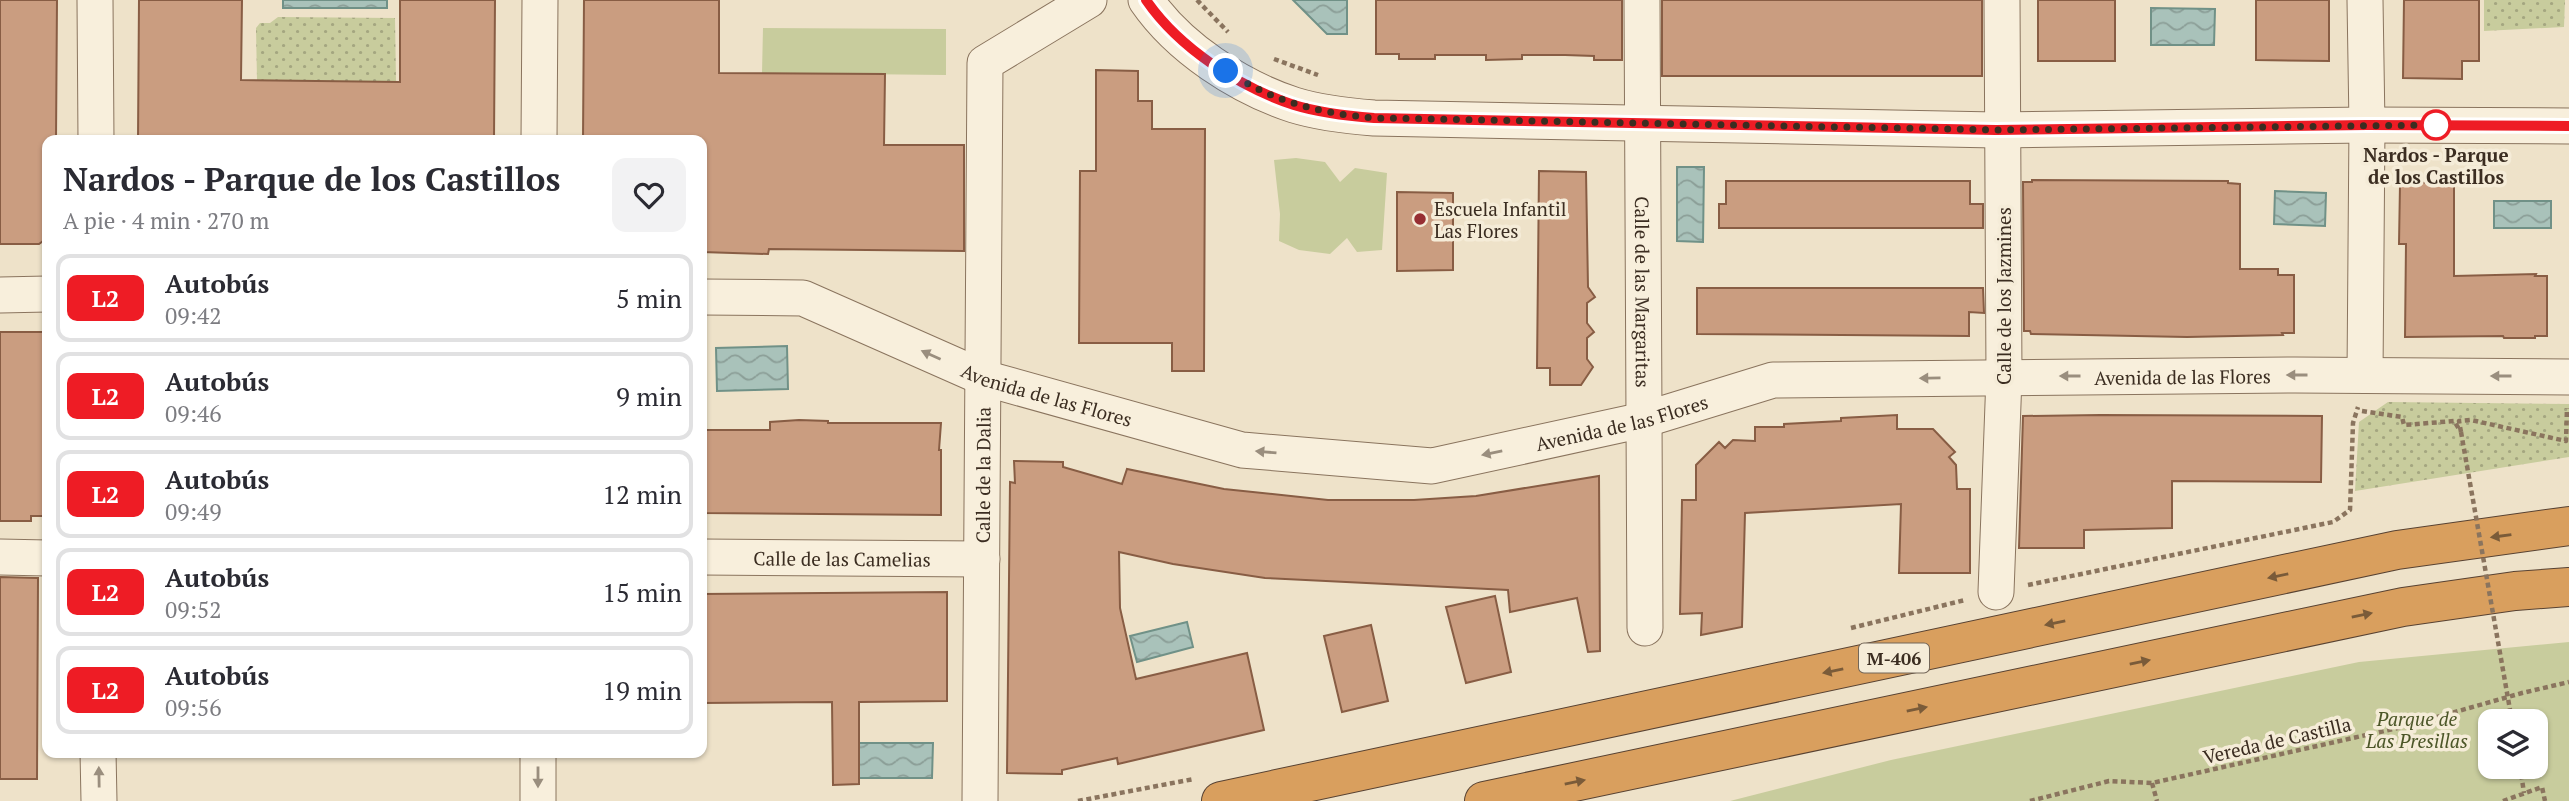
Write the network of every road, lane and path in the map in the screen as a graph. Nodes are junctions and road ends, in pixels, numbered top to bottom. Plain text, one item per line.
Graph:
1 (95, 0) edge
2 (540, 0) edge
3 (1089, 0) edge
4 (1146, 0) edge
5 (1642, 0) edge
6 (2002, 0) edge
7 (2365, 0) edge
8 (1644, 123) junction
9 (2367, 125) junction
10 (2569, 126) edge
11 (2002, 130) junction
12 (96, 135) edge
13 (539, 135) edge
14 (0, 295) edge
15 (42, 295) edge
16 (707, 297) edge
17 (2365, 375) junction
18 (2004, 377) junction
19 (2569, 377) edge
20 (984, 378) junction
21 (2554, 408) dead end
22 (2396, 409) dead end
23 (2356, 410) junction
24 (1643, 420) junction
25 (2461, 432) junction
26 (2569, 526) edge
27 (707, 557) edge
28 (0, 558) edge
29 (42, 558) edge
30 (982, 559) junction
31 (2569, 587) edge
32 (1996, 592) joint
33 (1645, 628) dead end
34 (2569, 682) edge
35 (2510, 709) edge
36 (98, 758) edge
37 (538, 758) edge
38 (2522, 779) edge
39 (2152, 783) junction
40 (2524, 793) junction
41 (99, 801) edge
42 (538, 801) edge
43 (980, 801) edge
44 (1221, 801) edge
45 (1484, 801) edge
46 (2030, 801) edge
47 (2157, 801) edge
48 (2502, 801) edge
49 (2545, 801) edge

1 - 12 street
2 - 13 street
3 - 20 street, Calle de la Dalia
4 - 8 street
5 - 8 street, Calle de las Margaritas
6 - 11 street, Calle de los Jazmines
7 - 9 street
8 - 11 street
8 - 24 street, Calle de las Margaritas
9 - 10 street
9 - 11 street
9 - 17 street
11 - 18 street, Calle de los Jazmines
14 - 15 street
20 -> 16 street, Avenida de las Flores
17 -> 18 street, Avenida de las Flores
19 -> 17 street, Avenida de las Flores
18 -> 24 street, Avenida de las Flores
18 - 32 street, Calle de los Jazmines
24 -> 20 street, Avenida de las Flores
20 - 30 street, Calle de la Dalia
21 - 25 path
22 - 23 path
23 - 25 path
23 - 32 path
24 - 33 street, Calle de las Margaritas
25 - 35 path, bridge
26 -> 44 highway, M-406
27 - 30 street, Calle de las Camelias
28 - 29 street
30 - 43 street, Calle de la Dalia
45 -> 31 highway
34 - 39 path, Vereda de Castilla
41 -> 36 street
37 -> 42 street
38 - 40 path
39 - 46 path, Vereda de Castilla
39 - 47 path
40 - 48 path
40 - 49 path

